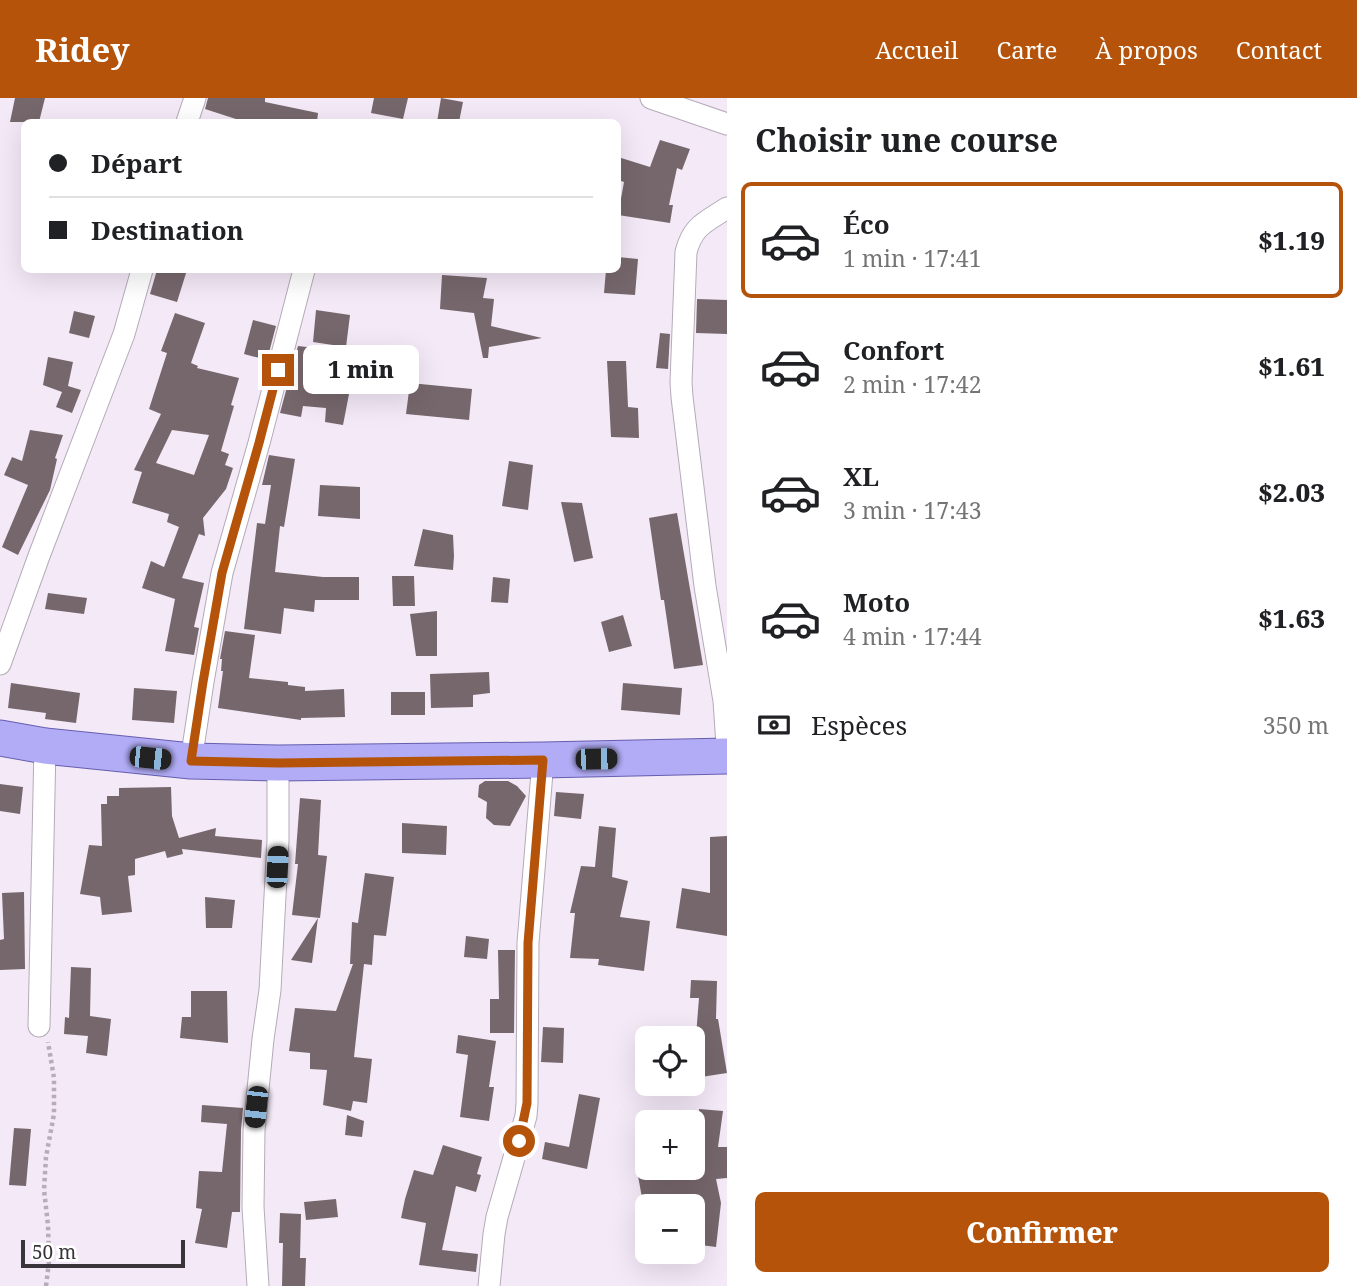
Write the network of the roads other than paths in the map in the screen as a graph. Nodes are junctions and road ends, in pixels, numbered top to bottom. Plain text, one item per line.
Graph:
1 (195, 98) edge
2 (651, 98) edge
3 (188, 119) edge
4 (727, 124) edge
5 (727, 208) edge
6 (141, 273) edge
7 (303, 273) edge
8 (0, 664) edge
9 (0, 738) edge
10 (727, 745) edge
11 (45, 746) junction
12 (727, 756) edge
13 (543, 760) junction
14 (191, 761) junction
15 (278, 763) junction
16 (39, 1026) road end
17 (258, 1286) edge
18 (489, 1286) edge

1 - 3 street
2 - 4 street
5 - 10 street
6 - 8 street
7 - 14 street
9 - 11 main road
11 - 14 main road
11 - 16 street
12 - 13 main road
13 - 15 main road
13 - 18 street
14 - 15 main road
15 - 17 street

